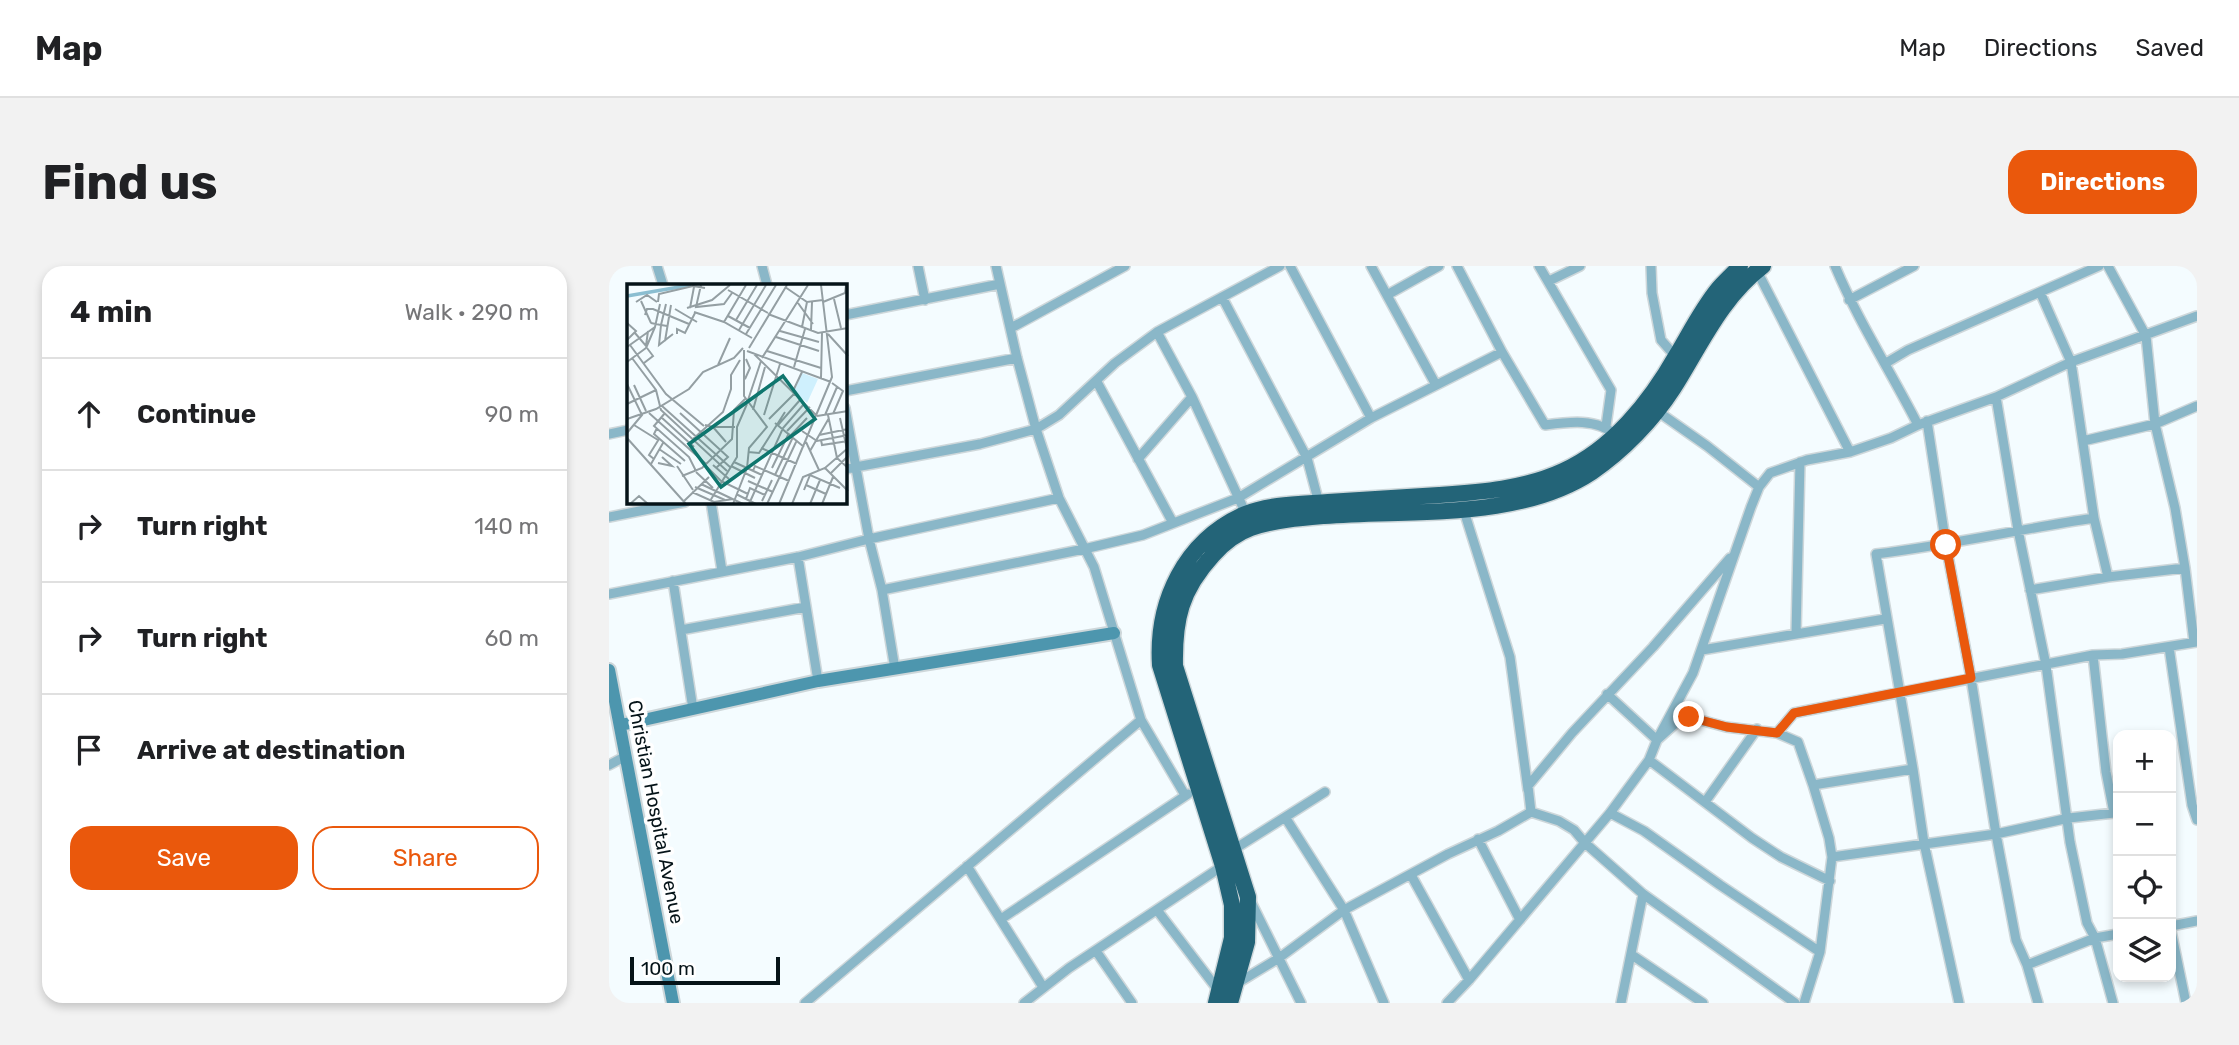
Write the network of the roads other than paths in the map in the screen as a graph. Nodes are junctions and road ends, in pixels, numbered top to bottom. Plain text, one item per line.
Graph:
1 (657, 266) edge
2 (762, 266) edge
3 (918, 266) edge
4 (996, 266) edge
5 (1125, 266) edge
6 (1280, 266) edge
7 (1290, 266) edge
8 (1371, 266) edge
9 (1439, 266) edge
10 (1457, 266) edge
11 (1539, 266) edge
12 (1578, 266) edge
13 (1651, 266) edge
14 (1740, 266) edge
15 (1835, 266) edge
16 (1914, 266) edge
17 (2099, 266) edge
18 (1758, 267) edge
19 (2111, 267) edge
20 (1549, 281) junction
21 (663, 284) edge
22 (767, 284) edge
23 (1000, 285) junction
24 (2040, 292) junction
25 (1387, 295) junction
26 (1222, 297) junction
27 (925, 300) junction
28 (1849, 300) junction
29 (847, 315) edge
30 (2197, 316) edge
31 (1011, 328) junction
32 (1157, 332) junction
33 (2146, 336) junction
34 (1502, 352) junction
35 (1017, 358) junction
36 (1676, 358) junction
37 (2071, 362) junction
38 (1886, 363) junction
39 (1097, 382) junction
40 (1436, 385) junction
41 (847, 391) edge
42 (1192, 397) junction
43 (1996, 397) junction
44 (2197, 406) edge
45 (1657, 411) junction
46 (847, 418) edge
47 (1371, 418) junction
48 (1923, 423) junction
49 (2155, 424) junction
50 (1036, 429) junction
51 (627, 430) edge
52 (1611, 430) junction
53 (609, 433) edge
54 (2083, 441) junction
55 (1850, 452) junction
56 (1307, 458) junction
57 (1138, 459) junction
58 (1800, 463) junction
59 (857, 466) junction
60 (847, 468) edge
61 (1759, 487) junction
62 (1059, 498) junction
63 (1238, 498) junction
64 (1319, 503) junction
65 (675, 504) edge
66 (711, 504) edge
67 (1463, 508) junction
68 (609, 517) edge
69 (2094, 518) junction
70 (1248, 521) junction
71 (1173, 523) junction
72 (2018, 530) junction
73 (869, 539) junction
74 (1946, 545) junction
75 (1084, 549) junction
76 (1734, 554) junction
77 (798, 557) junction
78 (2185, 568) junction
79 (722, 571) junction
80 (2108, 577) junction
81 (673, 581) junction
82 (882, 590) junction
83 (2030, 590) junction
84 (609, 594) edge
85 (806, 607) junction
86 (1885, 619) junction
87 (681, 630) junction
88 (1114, 633) junction
89 (1795, 634) junction
90 (2196, 642) edge
91 (2169, 648) junction
92 (1702, 650) junction
93 (2093, 655) junction
94 (2046, 665) junction
95 (895, 669) junction
96 (609, 670) edge
97 (1971, 678) junction
98 (818, 681) junction
99 (1899, 692) junction
100 (1607, 694) junction
101 (693, 709) junction
102 (1141, 720) junction
103 (621, 725) junction
104 (1757, 729) junction
105 (1777, 733) junction
106 (1657, 740) junction
107 (626, 756) junction
108 (1649, 761) junction
109 (609, 765) edge
110 (1913, 769) junction
111 (1814, 785) junction
112 (1192, 792) junction
113 (1325, 792) dead end
114 (1705, 802) junction
115 (1531, 812) junction
116 (1609, 813) junction
117 (1285, 817) junction
118 (2069, 818) junction
119 (2197, 820) edge
120 (1996, 834) junction
121 (1478, 839) junction
122 (1585, 843) junction
123 (1924, 843) junction
124 (1832, 857) junction
125 (1231, 859) junction
126 (967, 866) junction
127 (1411, 875) junction
128 (1830, 881) junction
129 (1643, 894) junction
130 (1248, 897) junction
131 (1157, 910) junction
132 (1344, 910) junction
133 (1001, 919) junction
134 (1520, 920) junction
135 (2197, 921) edge
136 (2176, 927) edge
137 (2113, 935) edge
138 (2095, 938) junction
139 (1095, 951) junction
140 (1820, 952) junction
141 (2176, 953) edge
142 (1632, 955) junction
143 (1279, 958) junction
144 (2027, 965) junction
145 (1469, 980) junction
146 (1236, 984) junction
147 (1043, 987) junction
148 (1222, 999) edge
149 (1449, 1002) edge
150 (673, 1003) edge
151 (805, 1003) edge
152 (1024, 1003) edge
153 (1132, 1003) edge
154 (1301, 1003) edge
155 (1384, 1003) edge
156 (1621, 1003) edge
157 (1703, 1003) edge
158 (1795, 1003) edge
159 (1804, 1003) edge
160 (1959, 1003) edge
161 (2038, 1003) edge
162 (2112, 1003) edge
163 (2186, 1003) edge

1 - 21 street
2 - 22 street
3 - 27 street
4 - 23 street
5 - 31 street
6 - 26 street
7 - 47 street
8 - 25 street
9 - 25 street
10 - 34 street
11 - 20 street
12 - 20 street
13 - 36 street
14 - 36 highway
15 - 28 street
16 - 28 street
17 - 24 street
18 - 45 highway
18 - 55 street
19 - 33 street
20 - 52 street
23 - 27 street
23 - 31 street
24 - 37 street
24 - 38 street
25 - 40 street
26 - 32 street
26 - 56 street
27 - 29 street
28 - 38 street
30 - 33 street
31 - 35 street
32 - 39 street
32 - 42 street
33 - 37 street
33 - 49 street
34 - 40 street
34 - 52 street
35 - 41 street
35 - 50 street
36 - 52 highway
37 - 43 street
37 - 54 street
38 - 48 street
39 - 50 street
39 - 57 street
40 - 47 street
42 - 57 street
42 - 63 street
43 - 48 street
43 - 72 street
44 - 49 street
45 - 61 street
45 - 67 highway
46 - 59 street
47 - 56 street
48 - 55 street
48 - 74 street
49 - 54 street
49 - 78 street
50 - 59 street
50 - 62 street
51 - 53 street
52 - 64 highway
54 - 69 street
55 - 58 street
56 - 63 street
56 - 64 street
57 - 71 street
58 - 61 street
58 - 89 street
59 - 60 street
59 - 73 street
61 - 76 street
62 - 73 street
62 - 75 street
63 - 70 street
63 - 71 street
64 - 70 highway
65 - 68 street
66 - 79 street
67 - 70 highway
67 - 115 street
69 - 72 street
69 - 80 street
70 - 112 highway
70 - 125 highway
71 - 75 street
72 - 74 street
72 - 83 street
73 - 77 street
73 - 82 street
74 - 86 street
74 - 97 street
75 - 82 street
75 - 88 street
76 - 92 street
76 - 100 street
77 - 79 street
77 - 85 street
78 - 80 street
78 - 90 street
79 - 81 street
80 - 83 street
81 - 84 street
81 - 87 street
82 - 95 street
83 - 94 street
85 - 87 street
85 - 98 street
86 - 89 street
86 - 99 street
87 - 101 street
88 - 95 main road
88 - 102 street
89 - 92 street
90 - 91 street
91 - 93 street
91 - 119 street
92 - 106 street
93 - 94 street
93 - 118 street
94 - 97 street
94 - 118 street
95 - 98 main road
96 - 103 main road, Christian Hospital Avenue
97 - 99 street
97 - 120 street
98 - 101 main road
99 - 105 street
99 - 110 street
100 - 106 street
100 - 115 street
101 - 103 main road
102 - 112 street
102 - 126 street
103 - 107 main road, Christian Hospital Avenue
104 - 105 street
104 - 106 street
104 - 114 street
105 - 111 street
106 - 108 street
107 - 109 street
107 - 150 main road, Christian Hospital Avenue
108 - 114 street
108 - 116 street
110 - 111 street
110 - 123 street
111 - 124 street
112 - 125 highway
112 - 133 street
113 - 117 street
114 - 128 street
115 - 121 street
115 - 122 street
116 - 122 street
116 - 140 street
117 - 125 street
117 - 132 street
118 - 120 street
118 - 138 street
120 - 123 street
120 - 144 street
121 - 127 street
121 - 134 street
122 - 129 street
122 - 134 street
123 - 124 street
123 - 160 street
124 - 128 street
125 - 130 highway
125 - 131 street
125 - 148 highway
126 - 133 street
126 - 151 street
127 - 132 street
127 - 145 street
128 - 140 street
129 - 142 street
129 - 158 street
130 - 143 street
130 - 146 highway
131 - 139 street
131 - 148 street
132 - 143 street
132 - 155 street
133 - 147 street
134 - 145 street
135 - 136 street
137 - 138 street
138 - 144 street
138 - 162 street
139 - 147 street
139 - 153 street
140 - 159 street
141 - 163 street
142 - 156 street
142 - 157 street
143 - 146 street
143 - 154 street
144 - 161 street
145 - 149 street
146 - 148 highway
147 - 152 street

